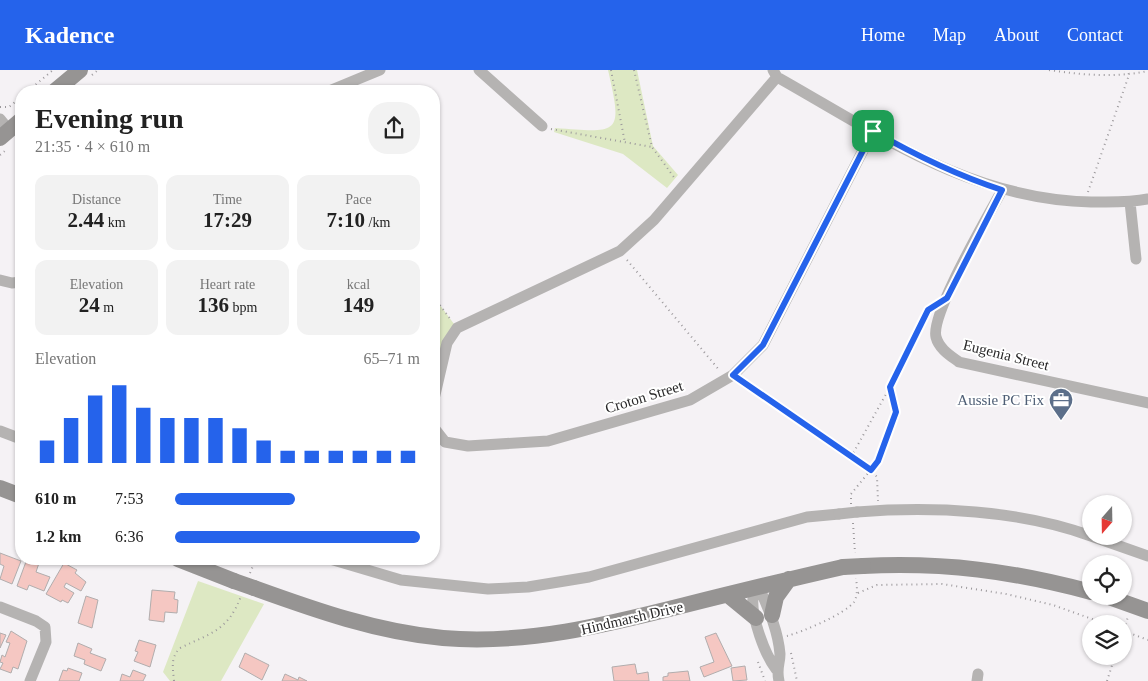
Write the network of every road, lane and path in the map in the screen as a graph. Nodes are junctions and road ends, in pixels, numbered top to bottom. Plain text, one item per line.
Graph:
1 (53, 70) edge
2 (80, 70) edge
3 (380, 70) edge
4 (479, 70) edge
5 (611, 70) edge
6 (634, 70) edge
7 (1049, 70) edge
8 (1128, 70) edge
9 (1148, 71) edge
10 (776, 74) edge
11 (1129, 75) junction
12 (35, 85) edge
13 (62, 85) edge
14 (344, 85) edge
15 (15, 102) edge
16 (0, 107) edge
17 (542, 126) joint
18 (873, 131) junction
19 (625, 143) junction
20 (652, 148) junction
21 (682, 188) junction
22 (1002, 190) junction
23 (1148, 199) edge
24 (1085, 202) junction
25 (1130, 202) junction
26 (620, 251) junction
27 (1136, 259) dead end
28 (0, 280) edge
29 (15, 282) edge
30 (947, 298) junction
31 (440, 305) edge
32 (457, 328) junction
33 (440, 370) edge
34 (730, 377) junction
35 (890, 387) junction
36 (1148, 403) edge
37 (0, 431) edge
38 (440, 436) edge
39 (15, 437) edge
40 (851, 457) junction
41 (871, 470) junction
42 (0, 488) edge
43 (15, 494) edge
44 (854, 510) junction
45 (879, 510) junction
46 (1082, 533) edge
47 (1117, 545) edge
48 (1148, 556) edge
49 (194, 565) edge
50 (253, 565) edge
51 (350, 565) edge
52 (854, 565) junction
53 (789, 579) junction
54 (245, 584) junction
55 (759, 587) junction
56 (1082, 590) edge
57 (857, 593) junction
58 (728, 594) junction
59 (1131, 605) edge
60 (0, 607) edge
61 (1148, 611) edge
62 (772, 615) junction
63 (1082, 616) edge
64 (756, 618) junction
65 (1132, 634) edge
66 (788, 636) dead end
67 (1148, 640) edge
68 (790, 645) dead end
69 (1112, 665) edge
70 (776, 669) junction
71 (30, 681) edge
72 (174, 681) edge
73 (779, 681) edge
74 (797, 681) edge
75 (1107, 681) edge

1 - 12 path
2 - 13 main road
3 - 14 street
4 - 17 street
5 - 19 path
6 - 20 path
7 - 11 path
8 - 11 path
9 - 11 path
10 - 18 street
10 - 21 street
11 - 24 path
15 - 16 path
17 - 19 path
18 - 22 street
18 - 34 street, Croton Street
19 - 20 path
20 - 21 path
21 - 26 street
22 - 24 street
22 - 30 street, Eugenia Street
23 - 25 street
24 - 25 street
25 - 27 street
26 - 32 street
26 - 34 path
28 - 29 street
30 - 35 path
30 - 36 street, Eugenia Street
31 - 32 path
32 - 33 street
34 - 38 street, Croton Street
34 - 40 path
35 - 40 path
35 - 41 path
37 - 39 street
40 - 41 path
41 - 44 path
41 - 45 path
42 - 43 main road
44 - 45 street
44 - 51 street, bridge
44 - 52 path
45 - 46 street
47 - 48 street
49 - 54 main road, Hindmarsh Drive
50 - 54 path
52 - 53 main road, Hindmarsh Drive
52 - 56 main road, Hindmarsh Drive
52 - 57 path
53 - 55 main road, Hindmarsh Drive
53 - 62 main road
54 - 58 main road, Hindmarsh Drive
54 - 72 path
55 - 58 main road, Hindmarsh Drive
55 - 62 street
55 - 64 street
57 - 63 path
57 - 66 path
58 - 64 main road
59 - 61 main road
60 - 71 street
62 - 70 street
64 - 70 street
65 - 67 path
68 - 74 path
69 - 75 path
70 - 73 street

